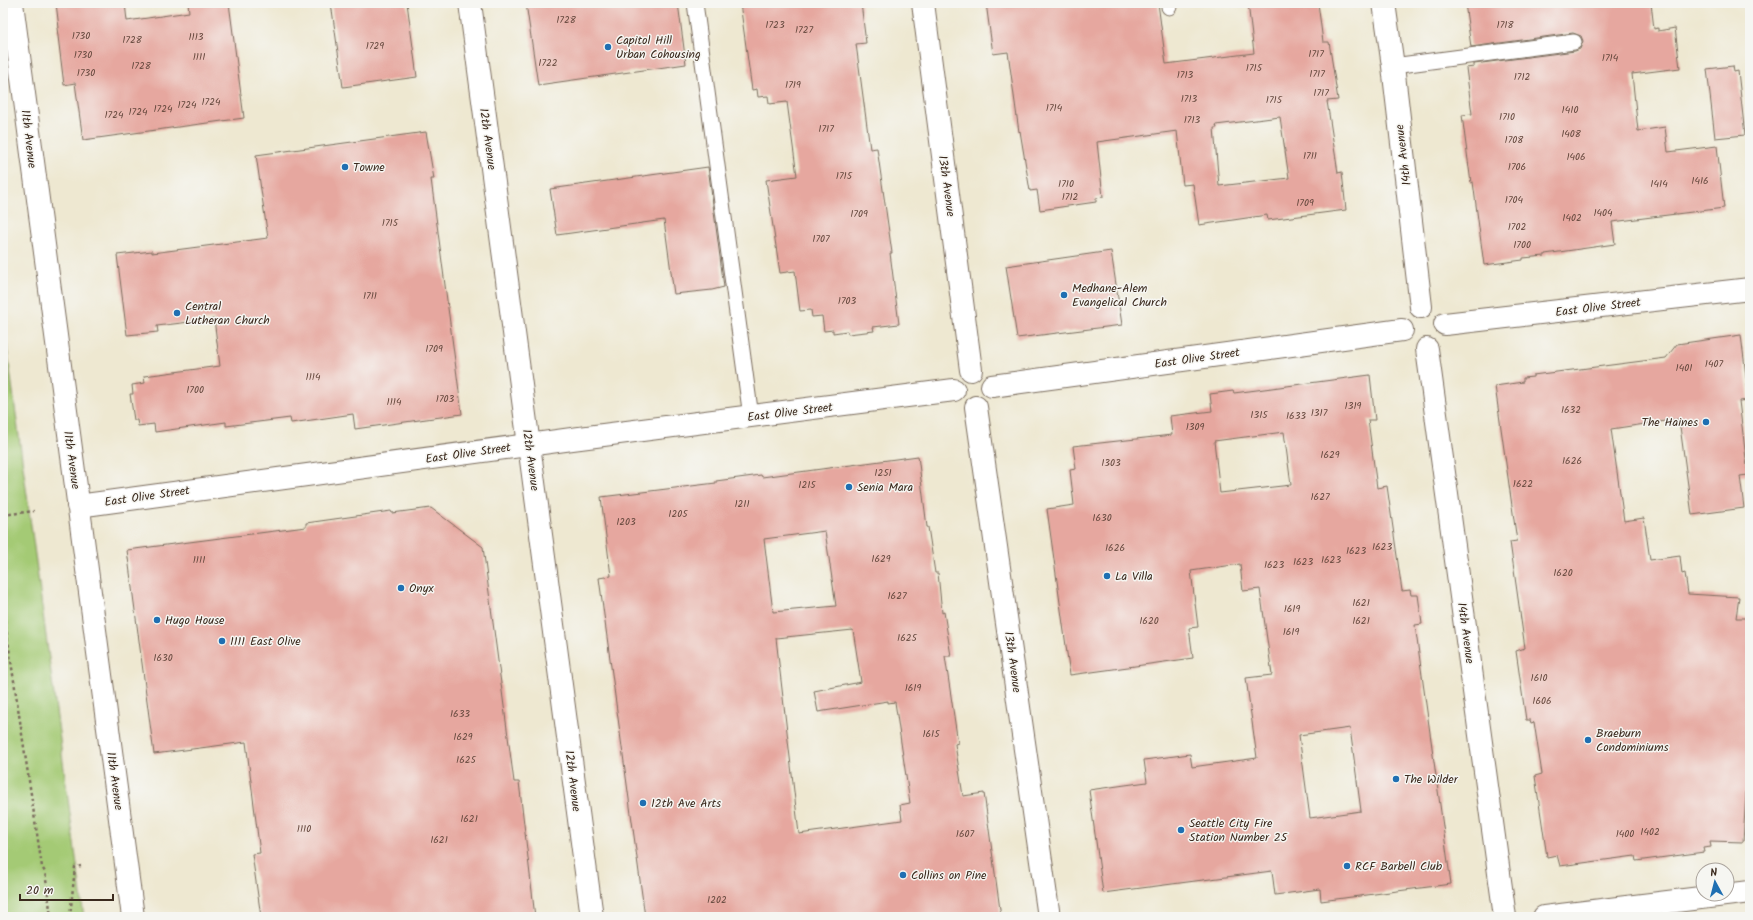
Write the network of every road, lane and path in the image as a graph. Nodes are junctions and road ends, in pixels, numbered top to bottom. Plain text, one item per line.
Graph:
1 (12, 3) edge
2 (470, 3) edge
3 (695, 3) edge
4 (923, 3) edge
5 (1384, 3) edge
6 (1574, 42) dead end
7 (1393, 66) junction
8 (1750, 289) edge
9 (1421, 306) junction
10 (1445, 324) junction
11 (1402, 330) junction
12 (1427, 349) junction
13 (971, 370) junction
14 (992, 386) junction
15 (954, 390) junction
16 (976, 407) junction
17 (751, 417) junction
18 (528, 445) junction
19 (78, 506) junction
20 (34, 511) dead end
21 (3, 515) edge
22 (3, 608) edge
23 (81, 866) dead end
24 (1750, 892) edge
25 (51, 917) edge
26 (70, 917) edge
27 (133, 917) edge
28 (592, 917) edge
29 (1048, 917) edge
30 (1505, 917) edge
31 (1544, 917) edge

1 - 19 street, 11th Avenue
2 - 18 street, 12th Avenue
3 - 17 lane
4 - 13 street, 13th Avenue
5 - 7 street, 14th Avenue
6 - 7 lane
7 - 9 street, 14th Avenue
8 - 10 street, East Olive Street
9 - 10 street
9 - 11 street
10 - 12 street
11 - 12 street
11 - 14 street, East Olive Street
12 - 30 street, 14th Avenue
13 - 14 street
13 - 15 street
14 - 16 street
15 - 16 street
15 - 17 street, East Olive Street
16 - 29 street, 13th Avenue
17 - 18 street, East Olive Street
18 - 19 street, East Olive Street
18 - 28 street, 12th Avenue
19 - 27 street, 11th Avenue
20 - 21 path
22 - 25 path
23 - 26 path
24 - 31 street

